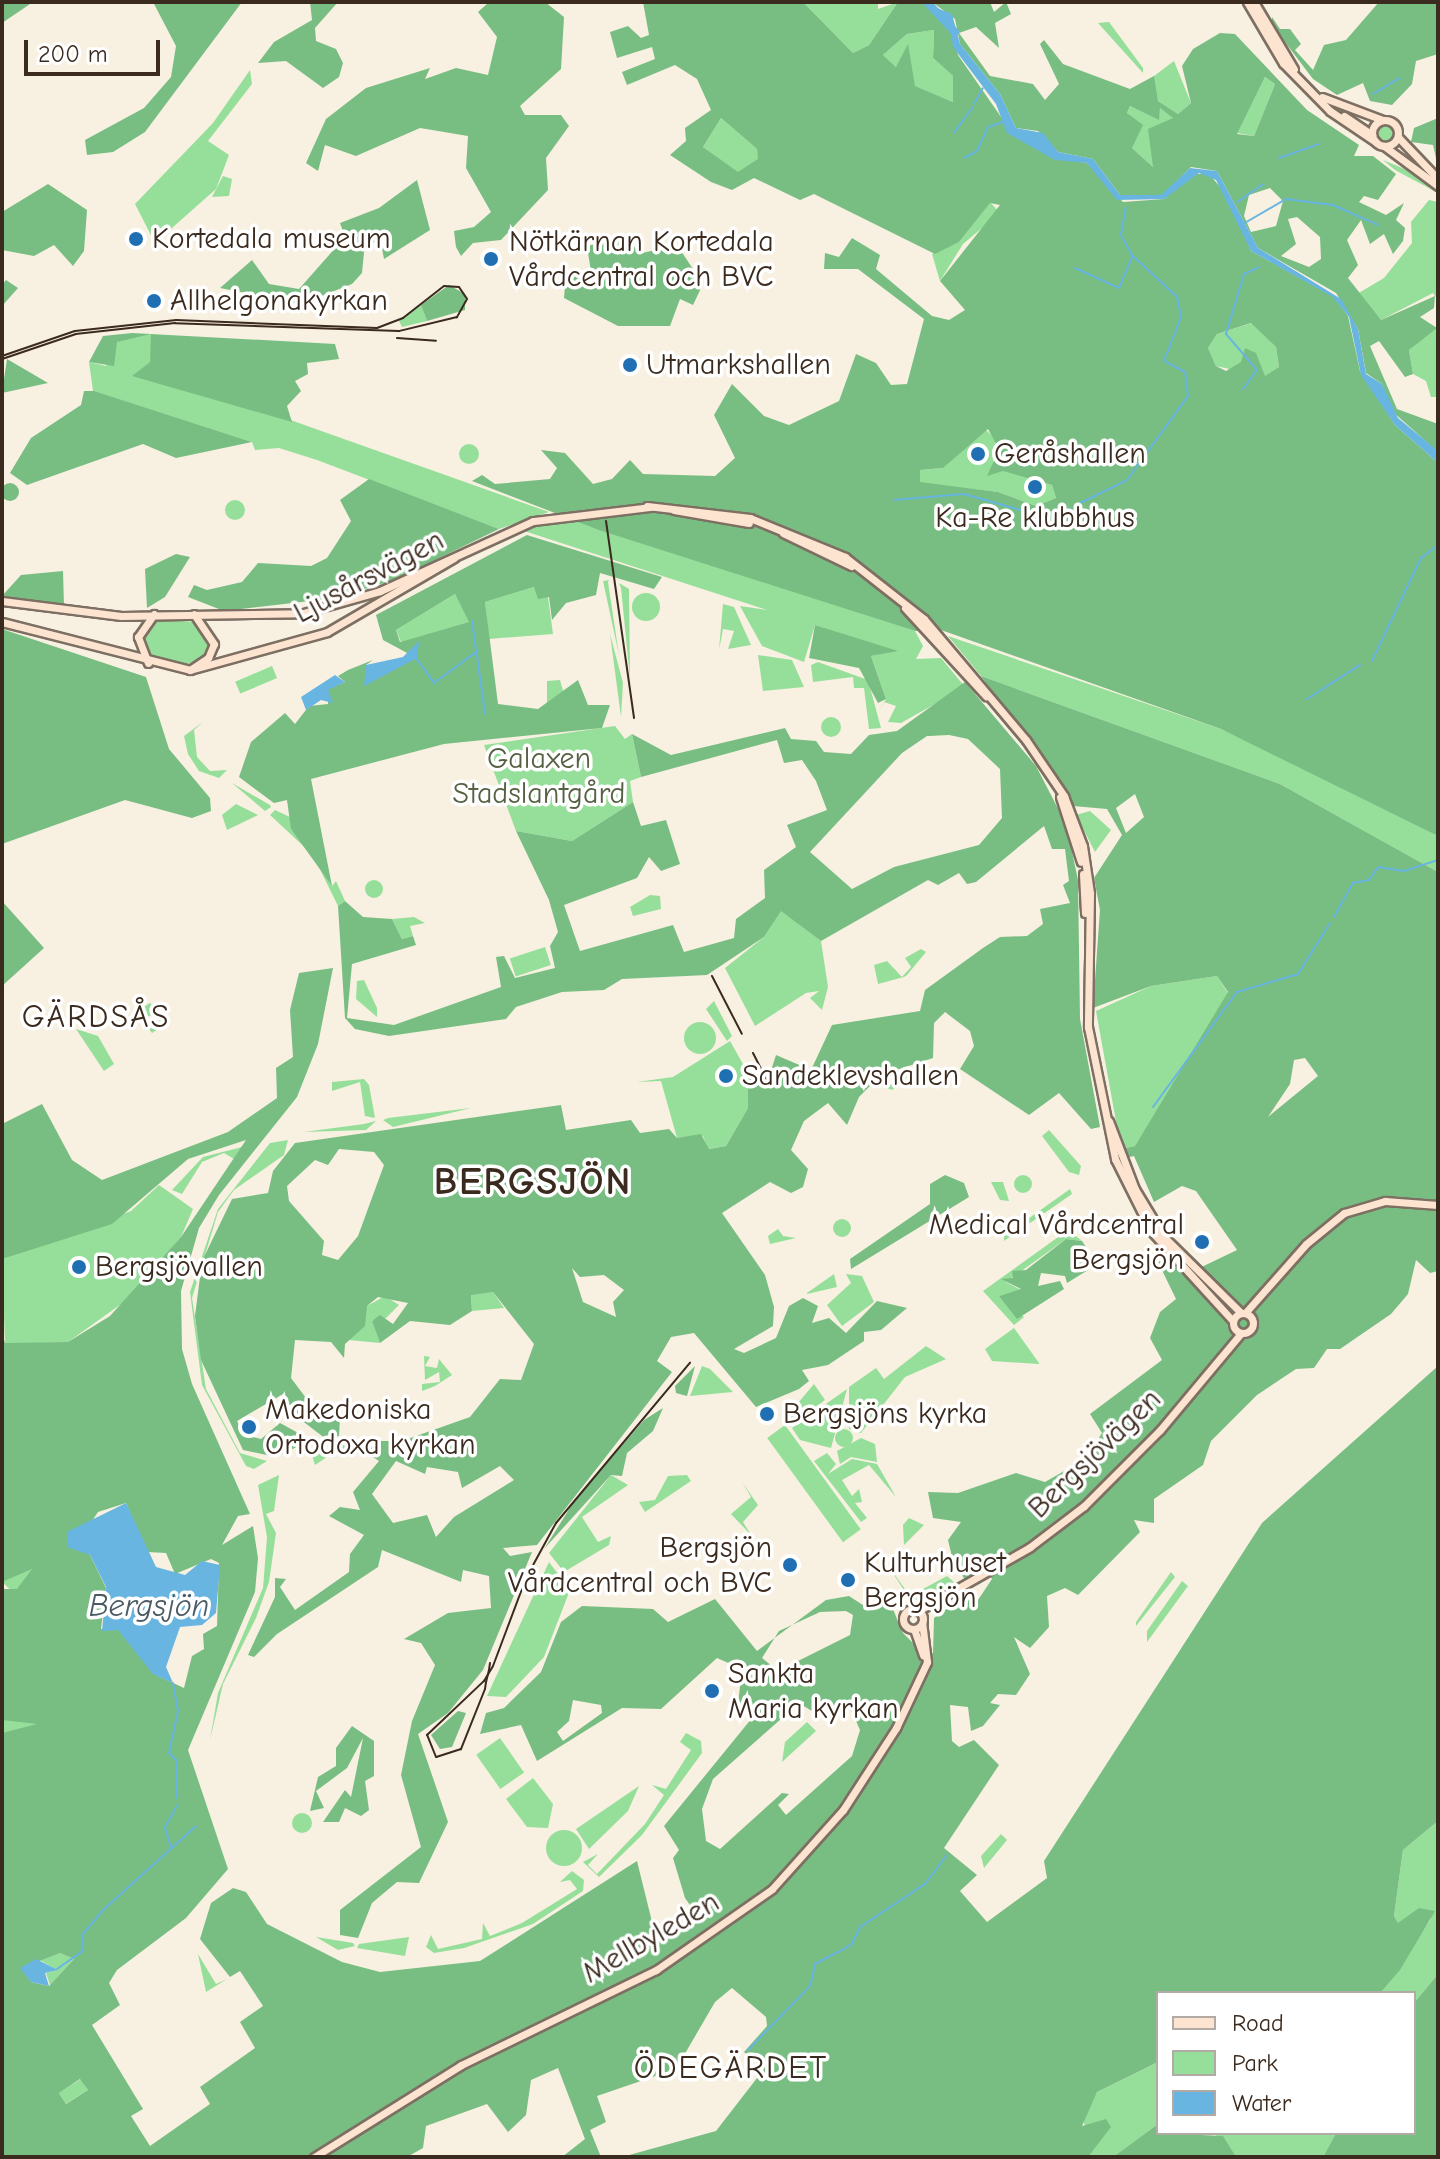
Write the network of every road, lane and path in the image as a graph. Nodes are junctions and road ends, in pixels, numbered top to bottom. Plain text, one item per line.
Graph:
1 (1247, 2) edge
2 (1254, 2) edge
3 (1383, 120) junction
4 (1398, 137) junction
5 (1377, 141) junction
6 (1438, 179) edge
7 (1438, 186) edge
8 (474, 544) junction
9 (2, 601) edge
10 (154, 614) junction
11 (194, 614) junction
12 (2, 622) edge
13 (149, 664) junction
14 (190, 670) junction
15 (1100, 1097) junction
16 (1438, 1205) edge
17 (1268, 1289) junction
18 (1243, 1313) junction
19 (1253, 1320) junction
20 (1233, 1323) junction
21 (1241, 1333) junction
22 (1221, 1353) junction
23 (946, 1597) junction
24 (918, 1611) junction
25 (922, 1622) junction
26 (914, 1629) junction
27 (924, 1665) junction
28 (314, 2157) edge

1 - 5 main road
2 - 3 main road
3 - 4 main road
3 - 5 main road
4 - 5 main road
4 - 6 main road
5 - 7 main road
8 - 11 main road, Ljusårsvägen
8 - 14 main road, Ljusårsvägen
8 - 15 main road, Ljusårsvägen
9 - 10 main road
10 - 11 main road
10 - 13 main road
11 - 14 main road
12 - 13 main road
13 - 14 main road
15 - 18 main road, Ljusårsvägen
15 - 20 main road, Ljusårsvägen
16 - 17 main road, Bergsjövägen
17 - 18 main road, Bergsjövägen
17 - 19 main road, Bergsjövägen
18 - 19 main road
18 - 20 main road, Bergsjövägen
19 - 21 main road, Bergsjövägen
20 - 21 main road
20 - 22 main road, Bergsjövägen
21 - 22 main road, Bergsjövägen
22 - 23 main road, Bergsjövägen
23 - 24 main road, Bergsjövägen
23 - 25 main road, Bergsjövägen
24 - 25 main road
24 - 26 main road
25 - 26 main road, Bergsjövägen
25 - 27 main road
26 - 27 main road
27 - 28 main road, Mellbyleden

